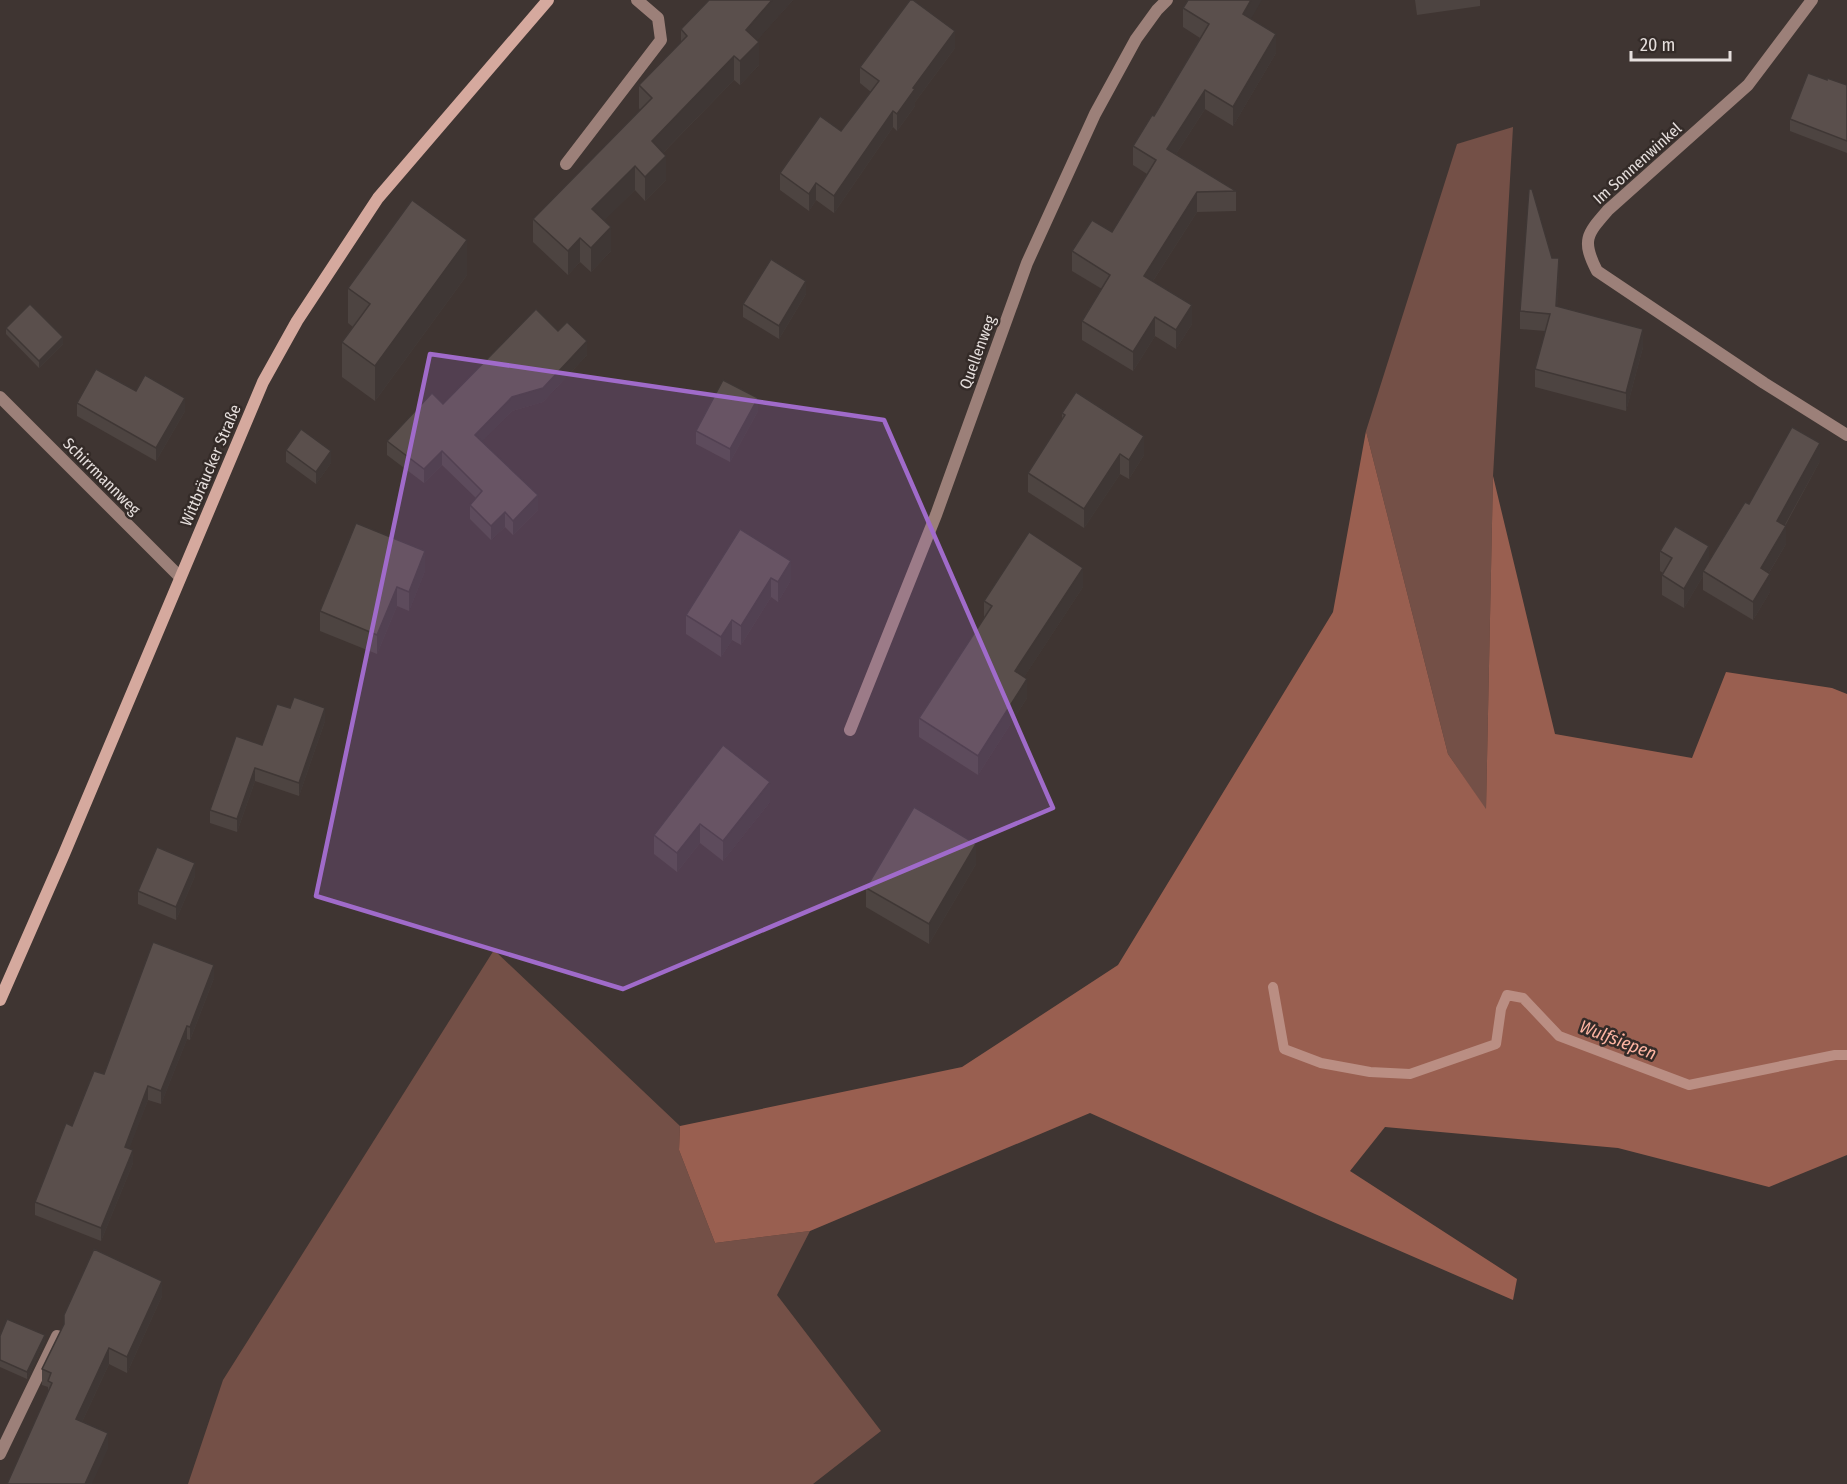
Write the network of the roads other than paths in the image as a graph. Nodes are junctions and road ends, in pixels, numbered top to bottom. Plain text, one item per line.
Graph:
1 (548, 0) edge
2 (637, 0) edge
3 (1167, 0) edge
4 (1812, 0) edge
5 (566, 164) dead end
6 (0, 397) edge
7 (1847, 435) edge
8 (180, 578) junction
9 (850, 730) dead end
10 (0, 1000) edge
11 (57, 1336) edge
12 (0, 1454) edge

1 - 8 main road, Wittbräucker Straße
2 - 5 street
3 - 9 street, Quellenweg
4 - 7 street, Im Sonnenwinkel
6 - 8 street, Schirrmannweg
8 - 10 main road, Wittbräucker Straße
11 - 12 street

